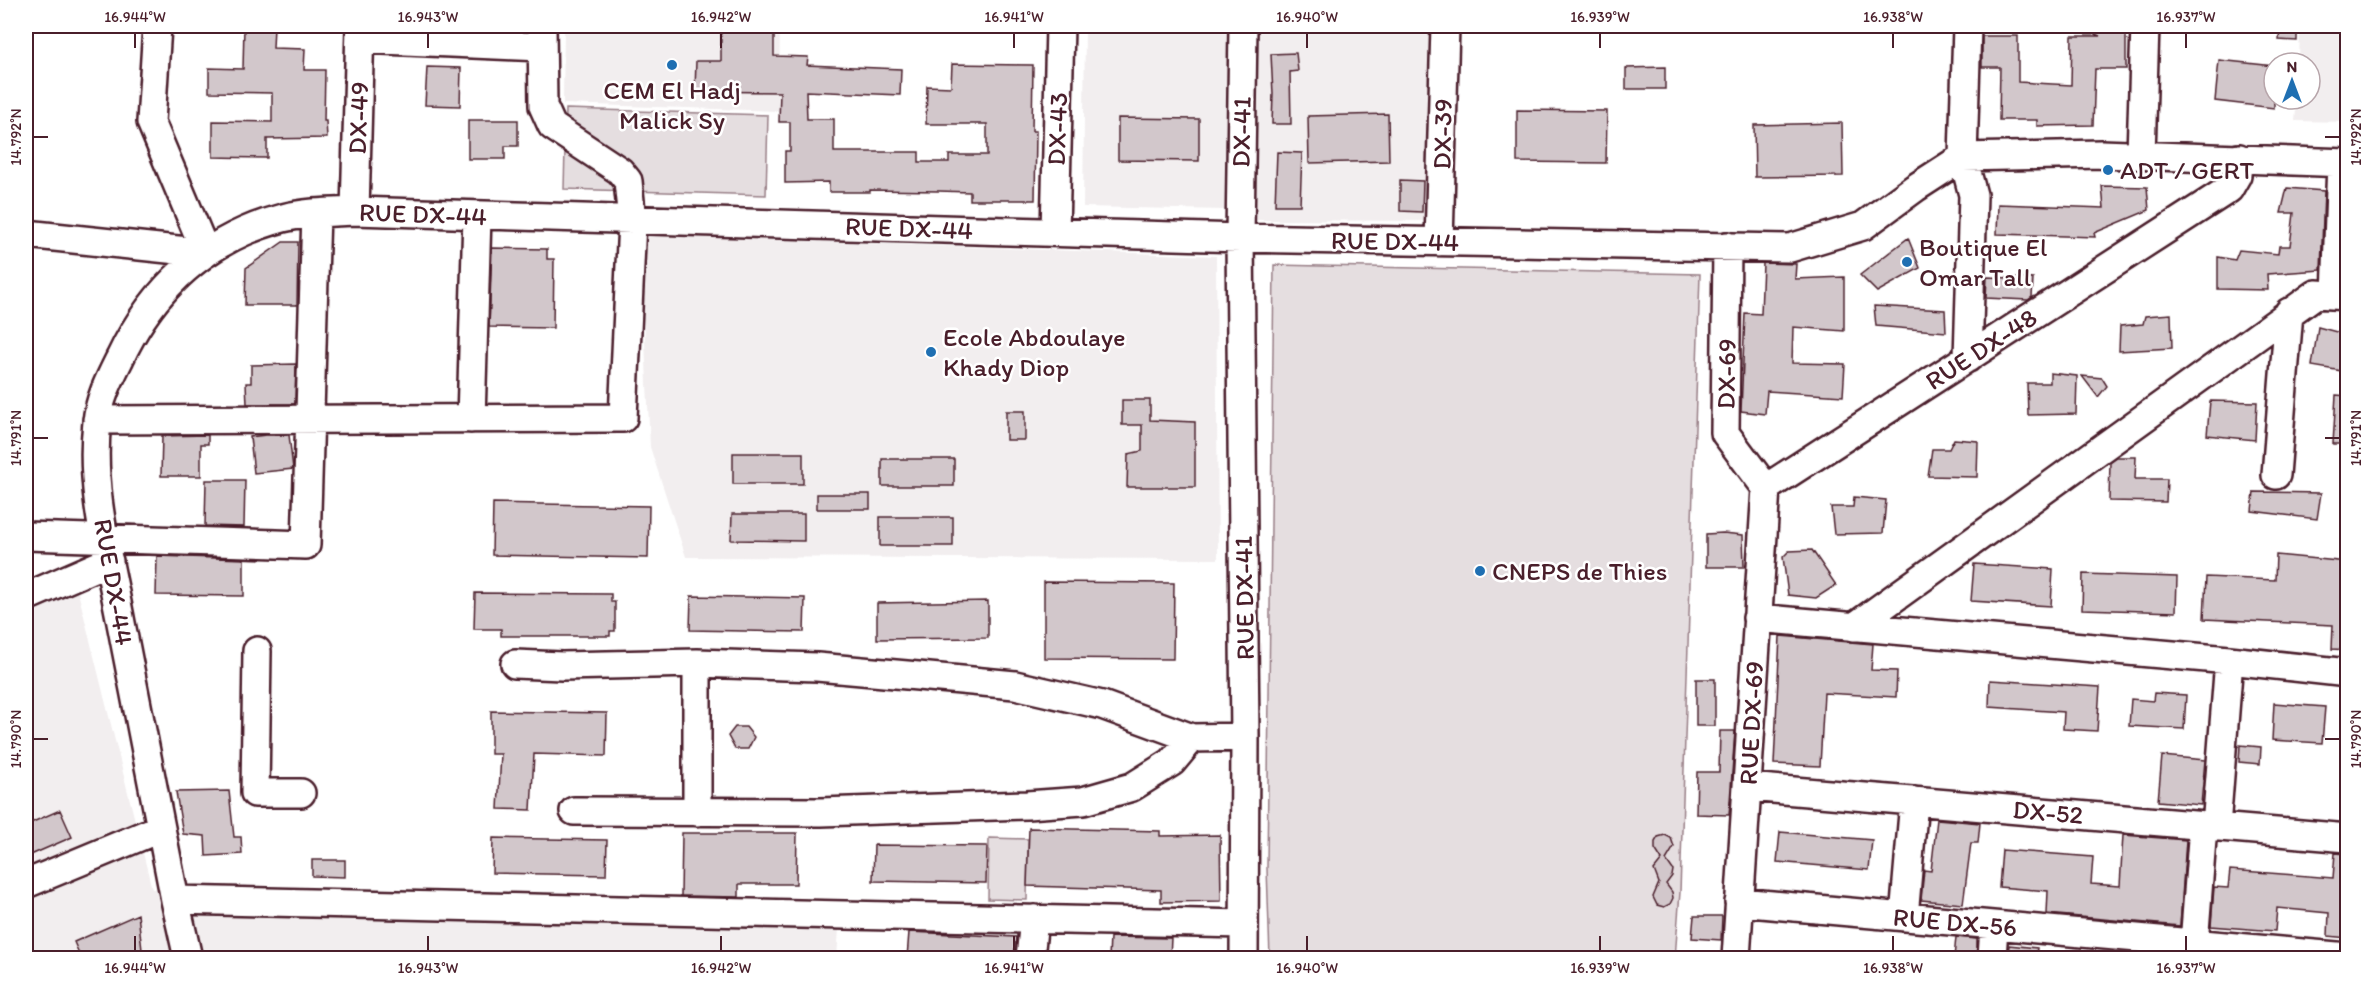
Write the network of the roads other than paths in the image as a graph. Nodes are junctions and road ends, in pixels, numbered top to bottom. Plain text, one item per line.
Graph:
1 (157, 26) edge
2 (1060, 26) edge
3 (1243, 26) edge
4 (1445, 26) edge
5 (1967, 26) edge
6 (2145, 26) edge
7 (360, 32) edge
8 (542, 36) edge
9 (2141, 154) junction
10 (1963, 158) junction
11 (2239, 158) junction
12 (2344, 163) edge
13 (355, 211) junction
14 (316, 213) junction
15 (477, 216) junction
16 (632, 221) junction
17 (1055, 232) junction
18 (26, 234) edge
19 (1240, 238) junction
20 (1439, 242) junction
21 (1727, 246) junction
22 (206, 253) junction
23 (2342, 296) edge
24 (2289, 312) junction
25 (1968, 358) junction
26 (310, 419) junction
27 (471, 419) junction
28 (97, 420) junction
29 (2276, 475) dead end
30 (1766, 488) junction
31 (26, 536) edge
32 (107, 550) junction
33 (26, 597) edge
34 (1757, 618) junction
35 (1854, 627) junction
36 (257, 651) dead end
37 (2229, 660) junction
38 (697, 663) junction
39 (515, 664) dead end
40 (2348, 674) edge
41 (1245, 737) junction
42 (1192, 738) junction
43 (1748, 787) junction
44 (301, 793) dead end
45 (1914, 801) junction
46 (574, 811) dead end
47 (697, 812) junction
48 (2210, 826) junction
49 (160, 828) junction
50 (2348, 838) edge
51 (26, 884) edge
52 (175, 900) junction
53 (1739, 902) junction
54 (1904, 917) junction
55 (1034, 919) junction
56 (1244, 924) junction
57 (1994, 926) junction
58 (2194, 944) junction
59 (2106, 947) edge
60 (2242, 954) edge
61 (2348, 957) edge
62 (188, 958) edge
63 (1030, 958) edge
64 (1244, 958) edge
65 (1736, 958) edge
66 (1992, 958) edge

1 - 22 street
2 - 17 street, DX-43
3 - 19 street, DX-41
4 - 20 street, DX-39
5 - 10 street
6 - 9 street
7 - 8 street
7 - 13 street, DX-49
8 - 16 street
9 - 10 street
9 - 11 street
10 - 21 street, RUE DX-44
10 - 25 street
11 - 12 street
11 - 25 street, RUE DX-48
12 - 23 street
13 - 14 street, RUE DX-44
13 - 15 street, RUE DX-44
14 - 22 street, RUE DX-44
14 - 26 street
15 - 16 street, RUE DX-44
15 - 27 street
16 - 17 street, RUE DX-44
16 - 27 street
17 - 19 street, RUE DX-44
18 - 22 street
19 - 20 street, RUE DX-44
19 - 41 street, RUE DX-41
20 - 21 street, RUE DX-44
21 - 30 street, DX-69
22 - 28 street, RUE DX-44
23 - 24 street
24 - 29 street
24 - 35 street
25 - 30 street, RUE DX-48
26 - 27 street
26 - 28 street
26 - 32 street
28 - 32 street, RUE DX-44
30 - 34 street, RUE DX-69
31 - 32 street
32 - 33 street
32 - 49 street, RUE DX-44
34 - 35 street
34 - 43 street, RUE DX-69
35 - 37 street
36 - 44 street
37 - 40 street
37 - 48 street
38 - 39 street
38 - 42 street
38 - 47 street
41 - 42 street
41 - 56 street, RUE DX-41
42 - 47 street
43 - 45 street, DX-52 / DX-52
43 - 53 street, RUE DX-69
45 - 48 street, DX-52 / DX-52
45 - 54 street
46 - 47 street
48 - 50 street, DX-52 / DX-52
48 - 58 street
49 - 51 street
49 - 52 street, RUE DX-44
52 - 55 street
52 - 62 street, RUE DX-44
53 - 54 street, RUE DX-56
53 - 65 street, RUE DX-69
54 - 57 street, RUE DX-56
55 - 56 street
55 - 63 street
56 - 64 street, RUE DX-41
57 - 59 street, RUE DX-56
57 - 66 street
58 - 59 street, RUE DX-56
58 - 60 street, RUE DX-56
60 - 61 street, RUE DX-56

